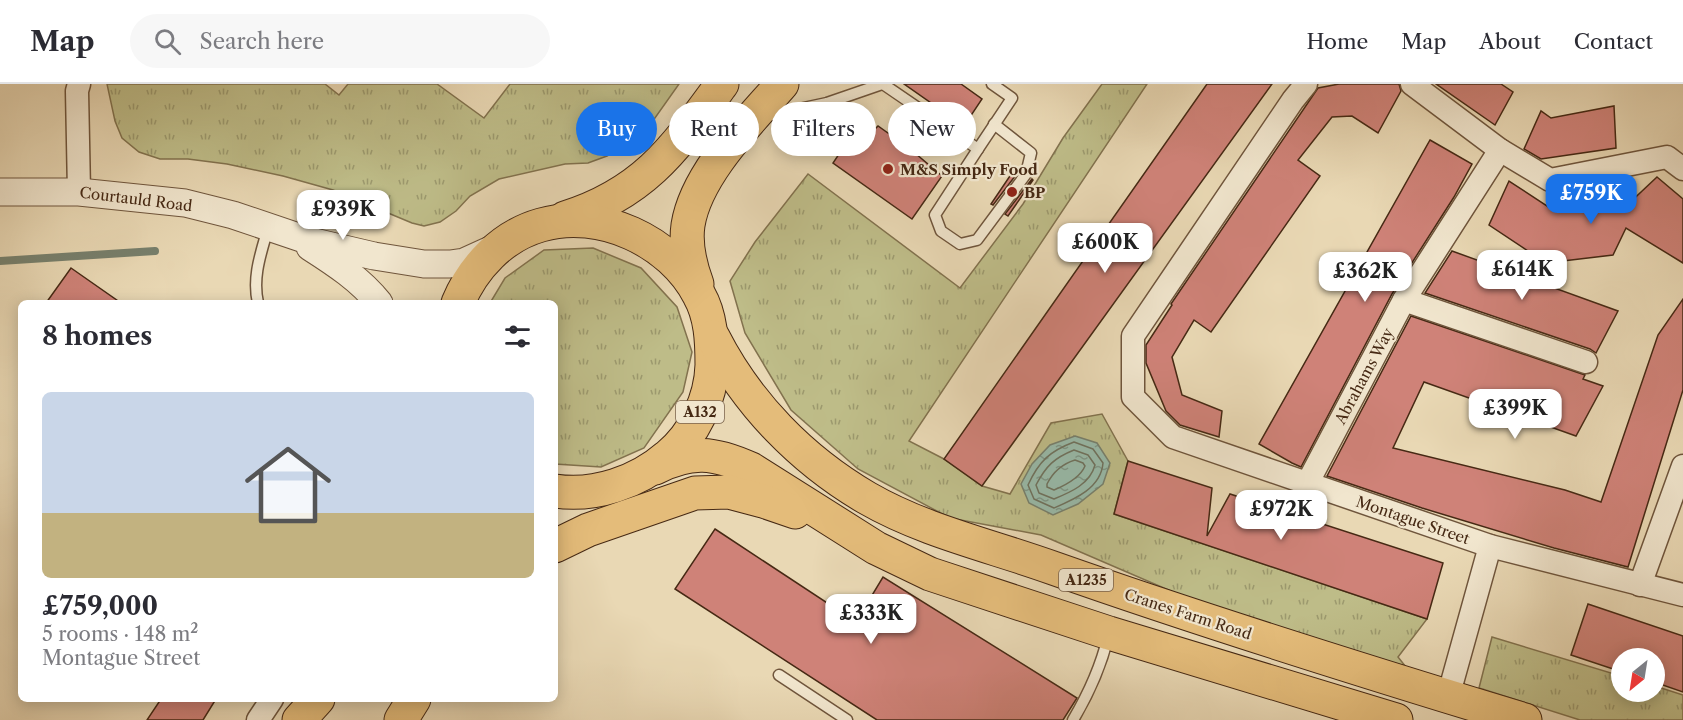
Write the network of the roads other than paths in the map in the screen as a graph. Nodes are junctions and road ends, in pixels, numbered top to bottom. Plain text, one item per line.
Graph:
1 (79, 84) edge
2 (722, 84) edge
3 (782, 84) edge
4 (883, 84) edge
5 (992, 84) edge
6 (1306, 84) edge
7 (1413, 84) edge
8 (759, 111) edge
9 (759, 117) edge
10 (994, 124) junction
11 (978, 149) junction
12 (1500, 150) junction
13 (724, 156) edge
14 (1683, 169) edge
15 (0, 192) edge
16 (79, 192) junction
17 (540, 225) junction
18 (268, 228) junction
19 (500, 245) junction
20 (701, 296) junction
21 (258, 300) edge
22 (376, 300) edge
23 (460, 300) edge
24 (1404, 300) junction
25 (713, 337) junction
26 (1586, 362) dead end
27 (1683, 466) edge
28 (655, 468) junction
29 (1308, 482) junction
30 (611, 487) junction
31 (558, 491) edge
32 (558, 511) edge
33 (558, 545) edge
34 (1490, 546) junction
35 (876, 548) junction
36 (1640, 585) junction
37 (1683, 595) edge
38 (1109, 633) junction
39 (779, 675) dead end
40 (1448, 697) junction
41 (270, 702) edge
42 (315, 702) edge
43 (412, 702) edge
44 (1351, 713) edge
45 (258, 720) edge
46 (299, 720) edge
47 (401, 720) edge
48 (847, 720) edge
49 (1073, 720) edge
50 (1396, 720) edge
51 (1525, 720) edge

1 - 16 street
2 - 17 main road, A132
3 - 8 main road, A132
4 - 9 lane
4 - 11 lane
5 - 10 lane
6 - 29 street, Montague Street
7 - 12 street
10 - 11 lane
10 - 11 lane
12 - 14 street
12 - 24 street, Abrahams Way
13 - 20 main road, A132
15 - 16 street, Courtauld Road
16 - 18 street, Courtauld Road
17 - 19 main road, A132
17 - 20 main road, A132
18 - 19 street, Courtauld Road
18 - 21 lane
18 - 22 street, Courtauld Road
19 - 23 main road, A132
20 - 25 main road, A132
24 - 26 street
24 - 29 street, Abrahams Way
25 - 28 main road, A132
25 - 40 main road, Cranes Farm Road / A1235
27 - 36 street
28 - 30 main road, A132
28 - 35 main road
29 - 34 street, Montague Street
30 - 31 main road, A132
30 - 32 main road, A132
33 - 35 main road
34 - 36 street, Montague Street
34 - 40 street
35 - 38 main road
36 - 37 street, Montague Street
38 - 44 main road
38 - 49 lane
39 - 48 lane
40 - 51 main road, Cranes Farm Road / A1235
41 - 45 street
42 - 46 main road
43 - 47 main road
44 - 50 main road

